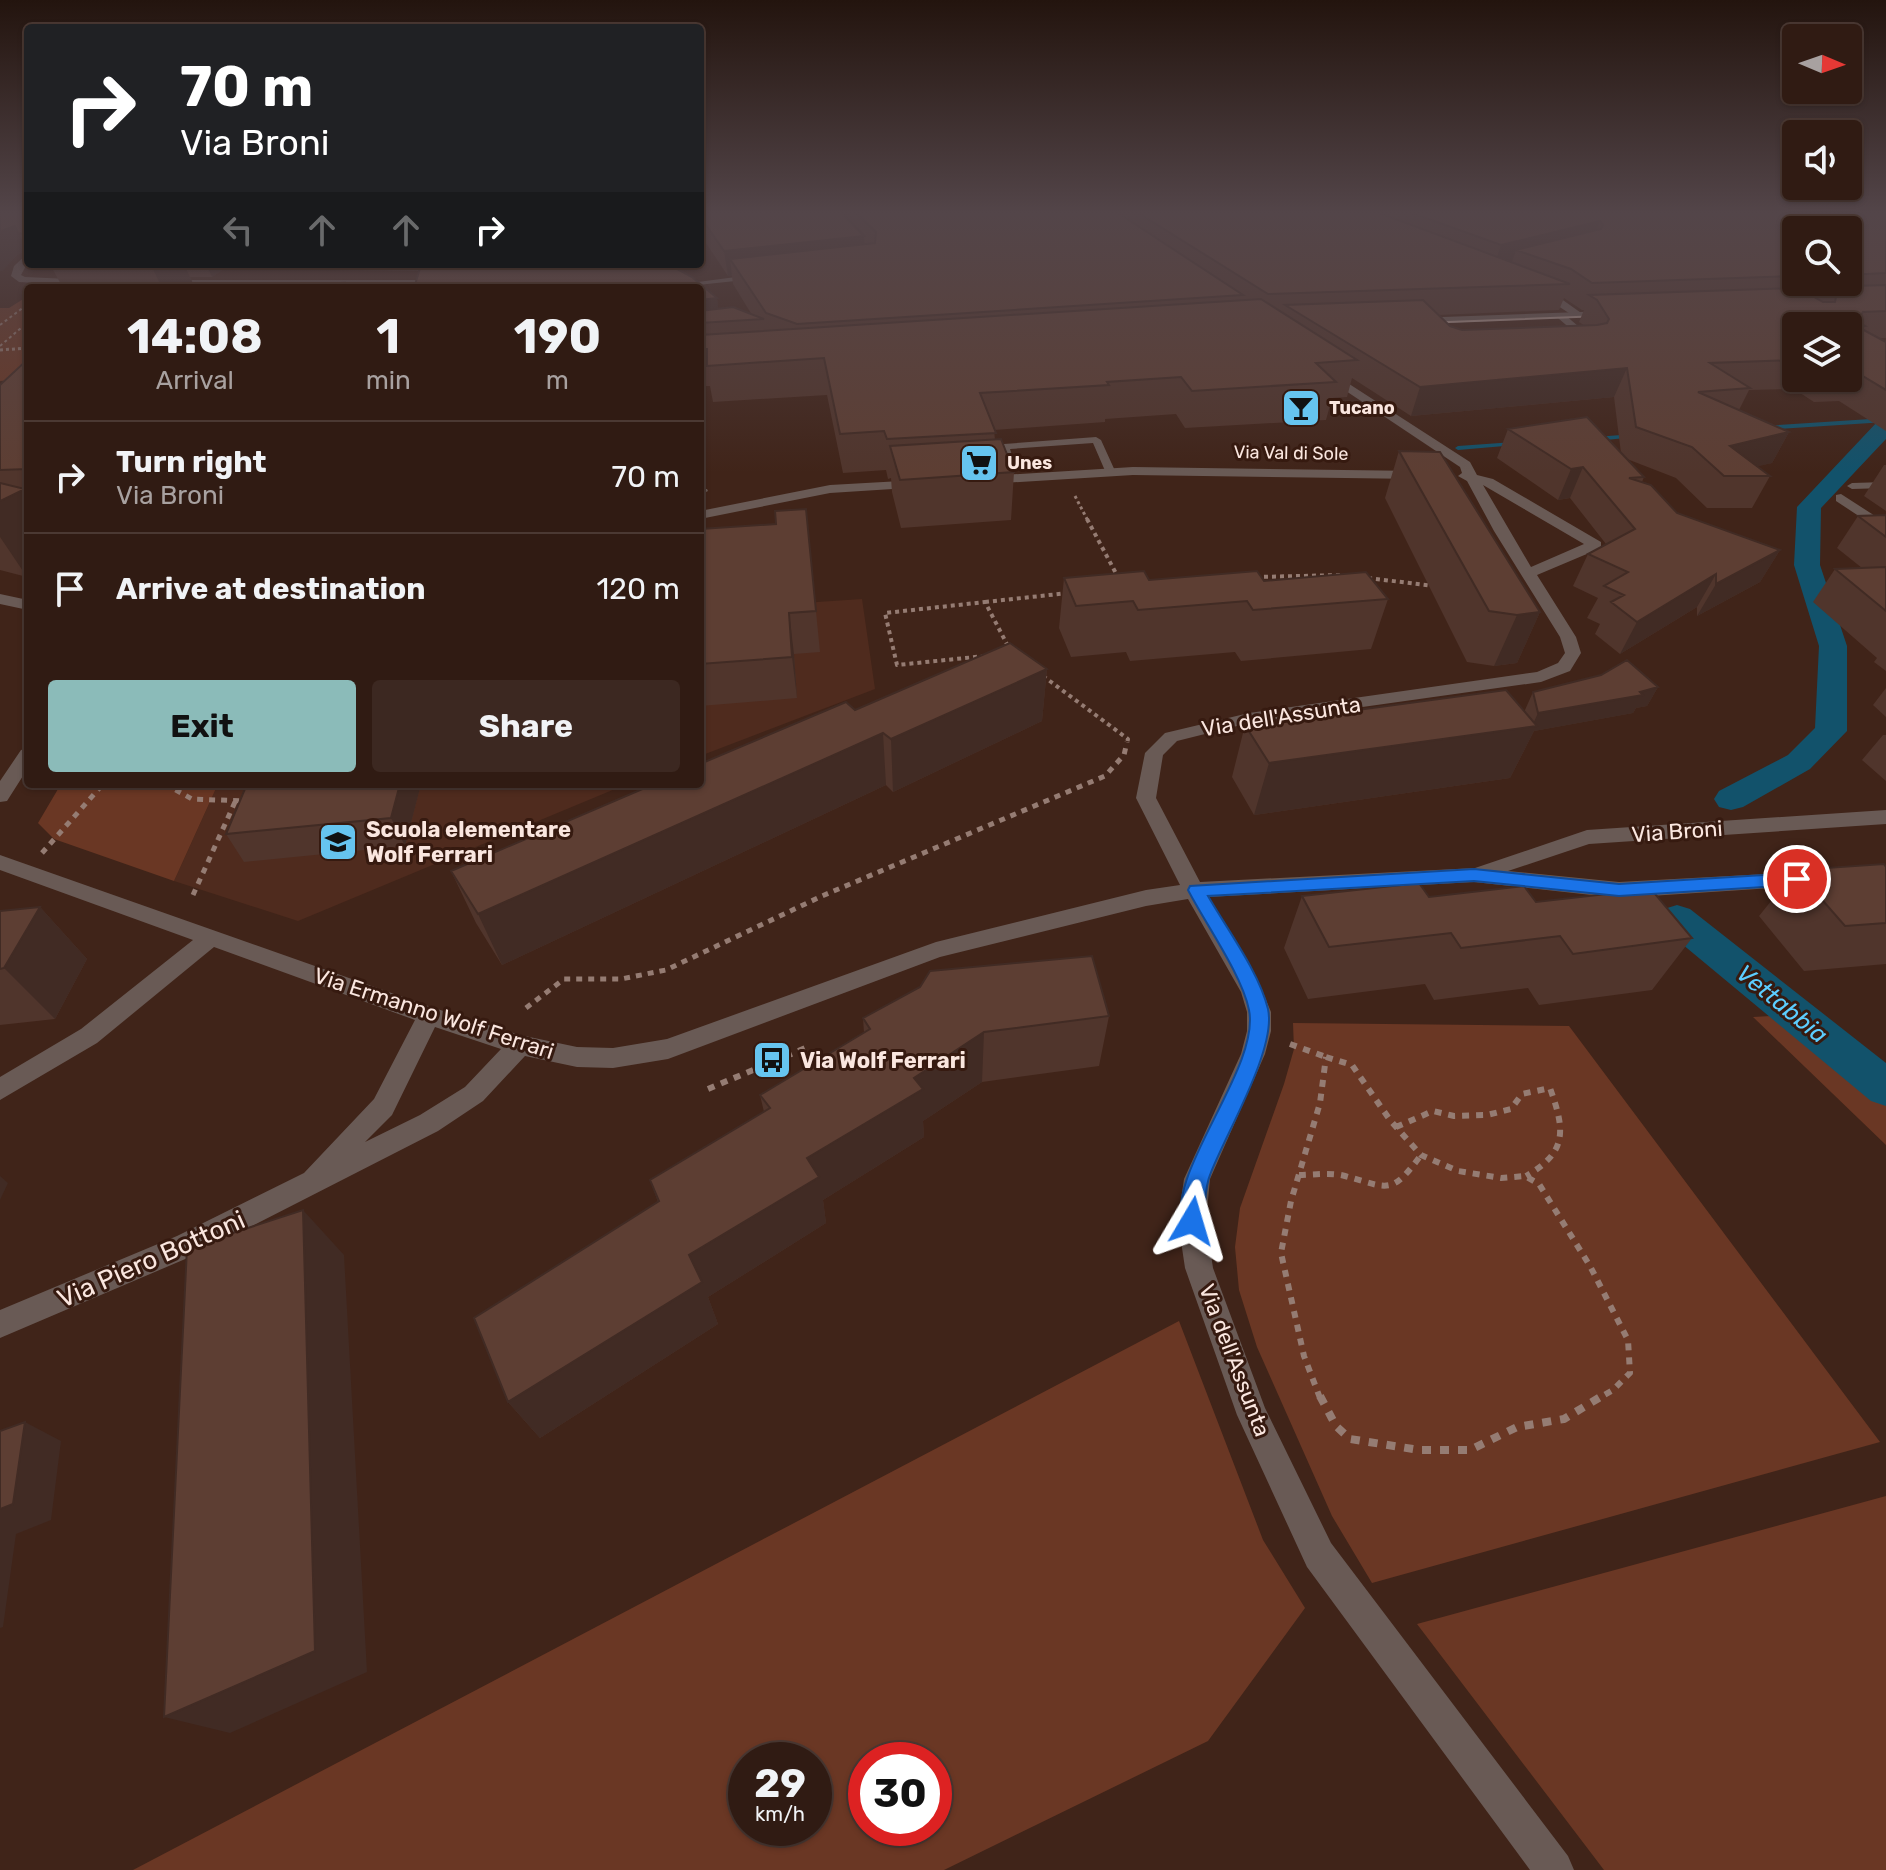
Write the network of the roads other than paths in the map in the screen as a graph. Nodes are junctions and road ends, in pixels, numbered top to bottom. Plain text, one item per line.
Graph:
1 (1551, 298) edge
2 (1628, 314) edge
3 (1579, 315) junction
4 (1561, 316) junction
5 (1401, 322) edge
6 (1585, 348) edge
7 (1314, 365) edge
8 (1111, 473) junction
9 (1433, 476) edge
10 (1448, 476) edge
11 (1471, 476) junction
12 (1015, 479) junction
13 (970, 481) edge
14 (940, 483) edge
15 (1886, 485) edge
16 (1841, 498) joint
17 (704, 514) edge
18 (1886, 530) edge
19 (1529, 573) junction
20 (0, 599) edge
21 (24, 604) edge
22 (24, 760) edge
23 (0, 796) edge
24 (1886, 817) edge
25 (0, 862) edge
26 (1474, 875) junction
27 (1839, 877) edge
28 (1196, 890) junction
29 (209, 939) junction
30 (429, 1016) junction
31 (520, 1045) junction
32 (0, 1090) edge
33 (301, 1190) junction
34 (0, 1324) edge
35 (1554, 1870) edge

1 - 3 street
2 - 3 street
3 - 4 street
4 - 5 street
4 - 6 lane
7 - 11 street, Via dell'Assunta
8 - 9 street, Via Val di Sole
8 - 12 street, Via Val di Sole
8 - 12 lane
10 - 11 street
11 - 19 street, Via dell'Assunta
11 - 19 street
12 - 13 street, Via Val di Sole
14 - 17 street
15 - 16 lane
16 - 18 street
19 - 28 street, Via dell'Assunta
20 - 21 street
22 - 23 street
24 - 26 street, Via Broni
25 - 29 street, Via Ermanno Wolf Ferrari
26 - 27 street, Via Broni
26 - 28 street, Via Broni
28 - 31 street, Via Ermanno Wolf Ferrari
28 - 35 street, Via dell'Assunta
29 - 30 street, Via Ermanno Wolf Ferrari
29 - 32 street
30 - 31 street, Via Ermanno Wolf Ferrari
30 - 33 street, Via Piero Bottoni
31 - 33 street, Via Piero Bottoni
33 - 34 street, Via Piero Bottoni

